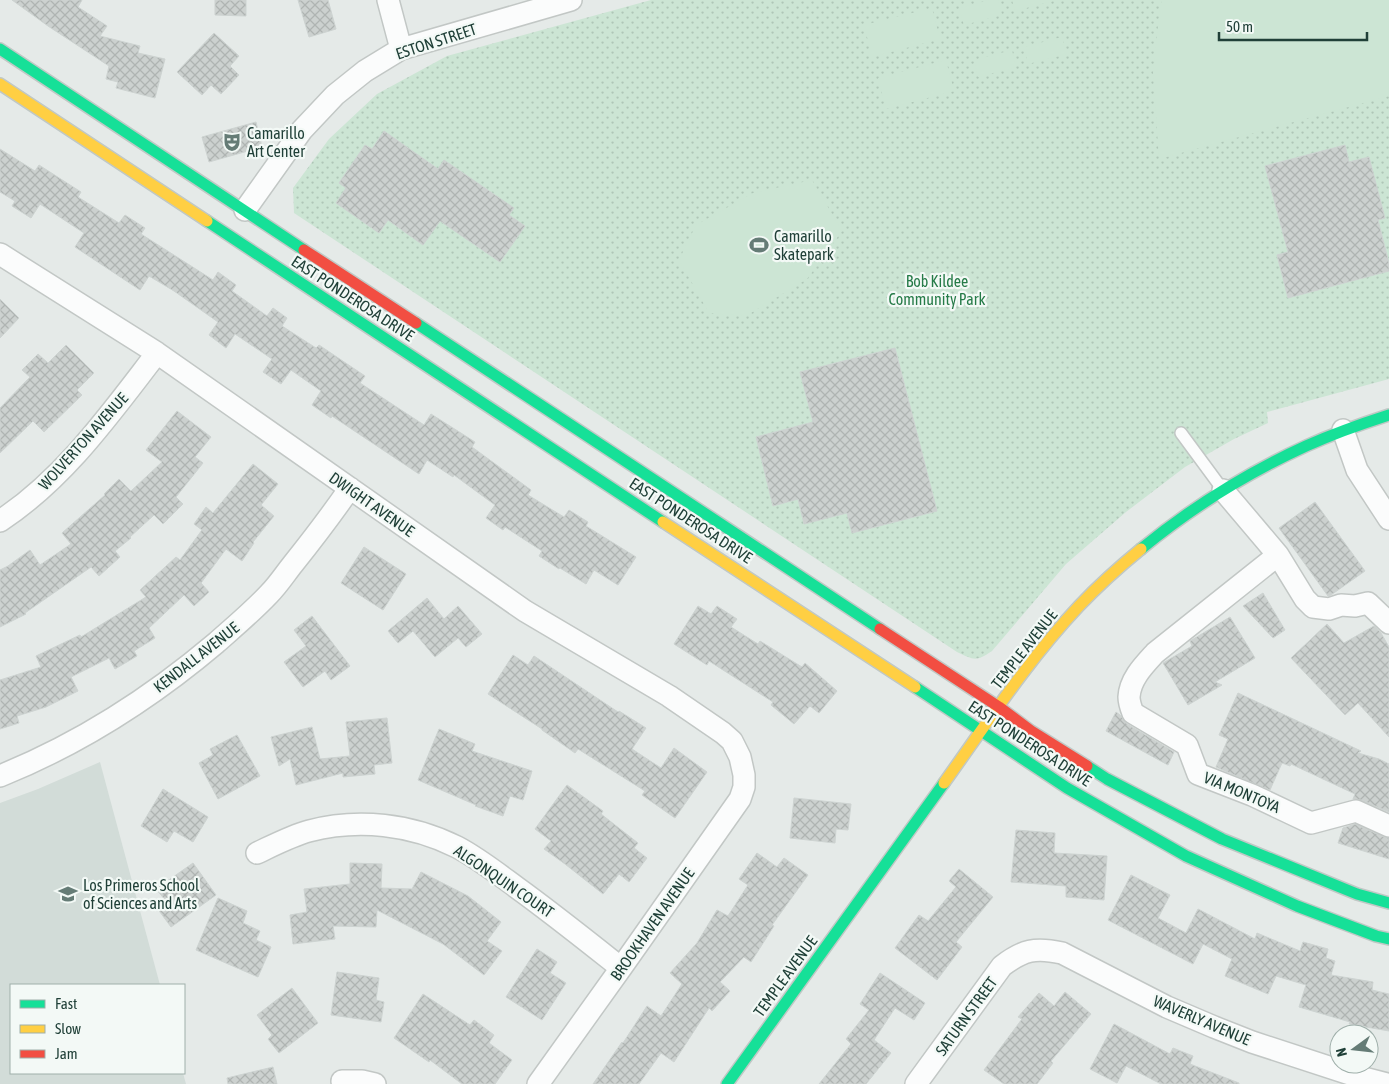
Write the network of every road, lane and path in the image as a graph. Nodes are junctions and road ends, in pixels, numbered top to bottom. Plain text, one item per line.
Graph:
1 (388, 0) edge
2 (571, 0) edge
3 (0, 49) edge
4 (401, 49) junction
5 (0, 84) edge
6 (235, 223) junction
7 (0, 254) edge
8 (156, 353) junction
9 (1389, 414) edge
10 (1343, 430) junction
11 (1181, 433) dead end
12 (350, 488) junction
13 (1223, 490) junction
14 (1389, 519) edge
15 (0, 521) edge
16 (1278, 555) junction
17 (1389, 623) edge
18 (999, 707) junction
19 (981, 731) junction
20 (740, 757) joint
21 (0, 776) edge
22 (1389, 826) edge
23 (257, 853) dead end
24 (1389, 903) edge
25 (1389, 939) edge
26 (1021, 953) joint
27 (621, 968) junction
28 (342, 1080) dead end
29 (375, 1084) edge
30 (538, 1084) edge
31 (727, 1084) edge
32 (916, 1084) edge
33 (1388, 1084) edge

1 - 4 street
2 - 4 street, ESTON STREET
3 - 6 main road, EAST PONDEROSA DRIVE
4 - 6 street, ESTON STREET
5 - 6 main road, EAST PONDEROSA DRIVE
6 - 18 main road, EAST PONDEROSA DRIVE
6 - 19 main road, EAST PONDEROSA DRIVE
7 - 8 street, DWIGHT AVENUE
8 - 12 street, DWIGHT AVENUE
8 - 15 street, WOLVERTON AVENUE
9 - 10 main road, TEMPLE AVENUE
10 - 13 main road, TEMPLE AVENUE
10 - 14 street
11 - 13 lane
12 - 20 street, DWIGHT AVENUE
12 - 21 street, KENDALL AVENUE
13 - 16 street
13 - 18 main road, TEMPLE AVENUE
16 - 17 street
16 - 22 street, VIA MONTOYA
18 - 19 main road, TEMPLE AVENUE
18 - 24 main road, EAST PONDEROSA DRIVE
19 - 25 main road, EAST PONDEROSA DRIVE
19 - 31 main road, TEMPLE AVENUE
20 - 27 street, BROOKHAVEN AVENUE
23 - 27 street, ALGONQUIN COURT
26 - 32 street, SATURN STREET
26 - 33 street, WAVERLY AVENUE
27 - 30 street, BROOKHAVEN AVENUE
28 - 29 street

